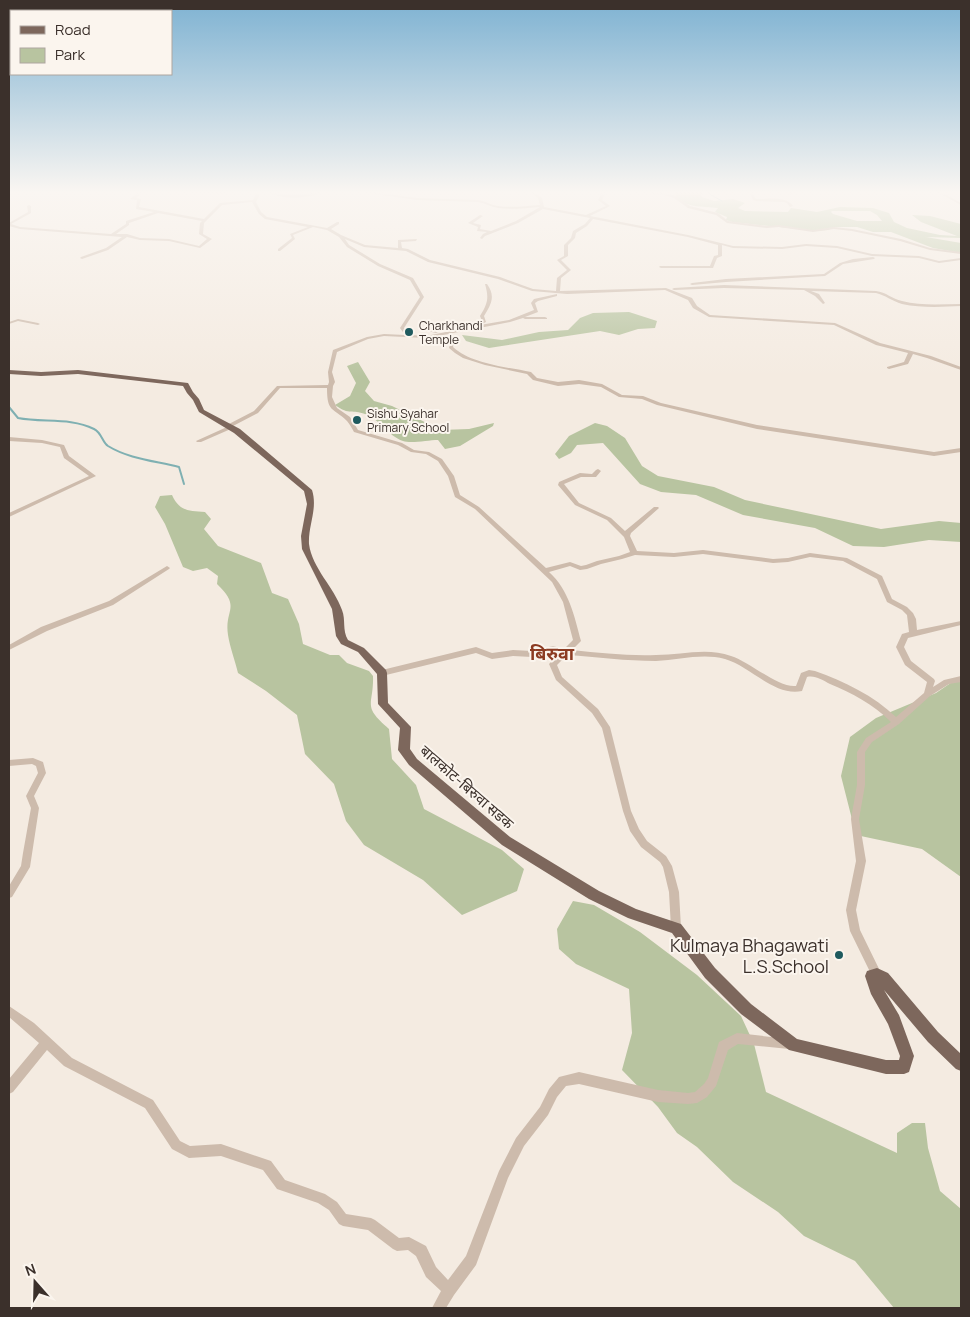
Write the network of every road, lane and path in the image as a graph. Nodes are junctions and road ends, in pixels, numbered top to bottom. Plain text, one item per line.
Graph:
1 (95, 253) edge
2 (361, 253) edge
3 (414, 253) edge
4 (566, 253) edge
5 (720, 253) edge
6 (869, 253) edge
7 (882, 256) junction
8 (82, 258) dead end
9 (961, 259) edge
10 (661, 267) dead end
11 (486, 285) dead end
12 (668, 289) junction
13 (804, 289) junction
14 (558, 292) junction
15 (567, 293) junction
16 (823, 303) dead end
17 (961, 305) edge
18 (521, 318) junction
19 (545, 318) dead end
20 (9, 323) edge
21 (38, 324) dead end
22 (471, 327) junction
23 (435, 330) dead end
24 (450, 332) junction
25 (408, 335) junction
26 (426, 337) junction
27 (910, 353) junction
28 (888, 368) dead end
29 (961, 369) edge
30 (9, 372) edge
31 (330, 386) junction
32 (230, 426) junction
33 (9, 439) edge
34 (199, 441) dead end
35 (961, 450) edge
36 (598, 471) dead end
37 (656, 508) dead end
38 (9, 515) edge
39 (627, 536) junction
40 (634, 553) junction
41 (167, 568) dead end
42 (544, 571) junction
43 (961, 623) edge
44 (913, 633) junction
45 (9, 648) edge
46 (563, 652) junction
47 (382, 673) junction
48 (961, 679) edge
49 (927, 694) junction
50 (896, 722) junction
51 (9, 763) edge
52 (9, 894) edge
53 (676, 928) junction
54 (877, 975) junction
55 (9, 1011) edge
56 (47, 1042) junction
57 (794, 1045) junction
58 (961, 1064) edge
59 (9, 1088) edge
60 (449, 1290) junction
61 (440, 1308) edge

1 - 8 street
2 - 25 street
3 - 14 street
4 - 14 street
5 - 10 street
6 - 7 street
7 - 9 street
7 - 12 street
11 - 22 street
12 - 13 street
12 - 15 street
12 - 27 street
13 - 16 street
13 - 17 street
14 - 15 street
15 - 18 street
18 - 19 street
18 - 22 street
20 - 21 street
22 - 24 street
23 - 24 street
24 - 26 street
25 - 26 street
25 - 31 street
26 - 35 street
27 - 28 street
27 - 29 street
30 - 32 main road
31 - 32 street
31 - 42 street
32 - 34 street
32 - 47 main road
33 - 38 street
36 - 39 street
37 - 39 street
39 - 40 street
40 - 42 street
40 - 44 street
41 - 45 street
42 - 46 street
43 - 44 street
44 - 49 street
46 - 47 street
46 - 50 street
46 - 53 street
47 - 53 main road, बालकोट-बिरुवा सडक
48 - 49 street
49 - 50 street
50 - 54 street
51 - 52 street
53 - 57 main road
54 - 57 main road
54 - 58 main road
55 - 56 street
56 - 59 street
56 - 60 street
57 - 60 street
60 - 61 street

